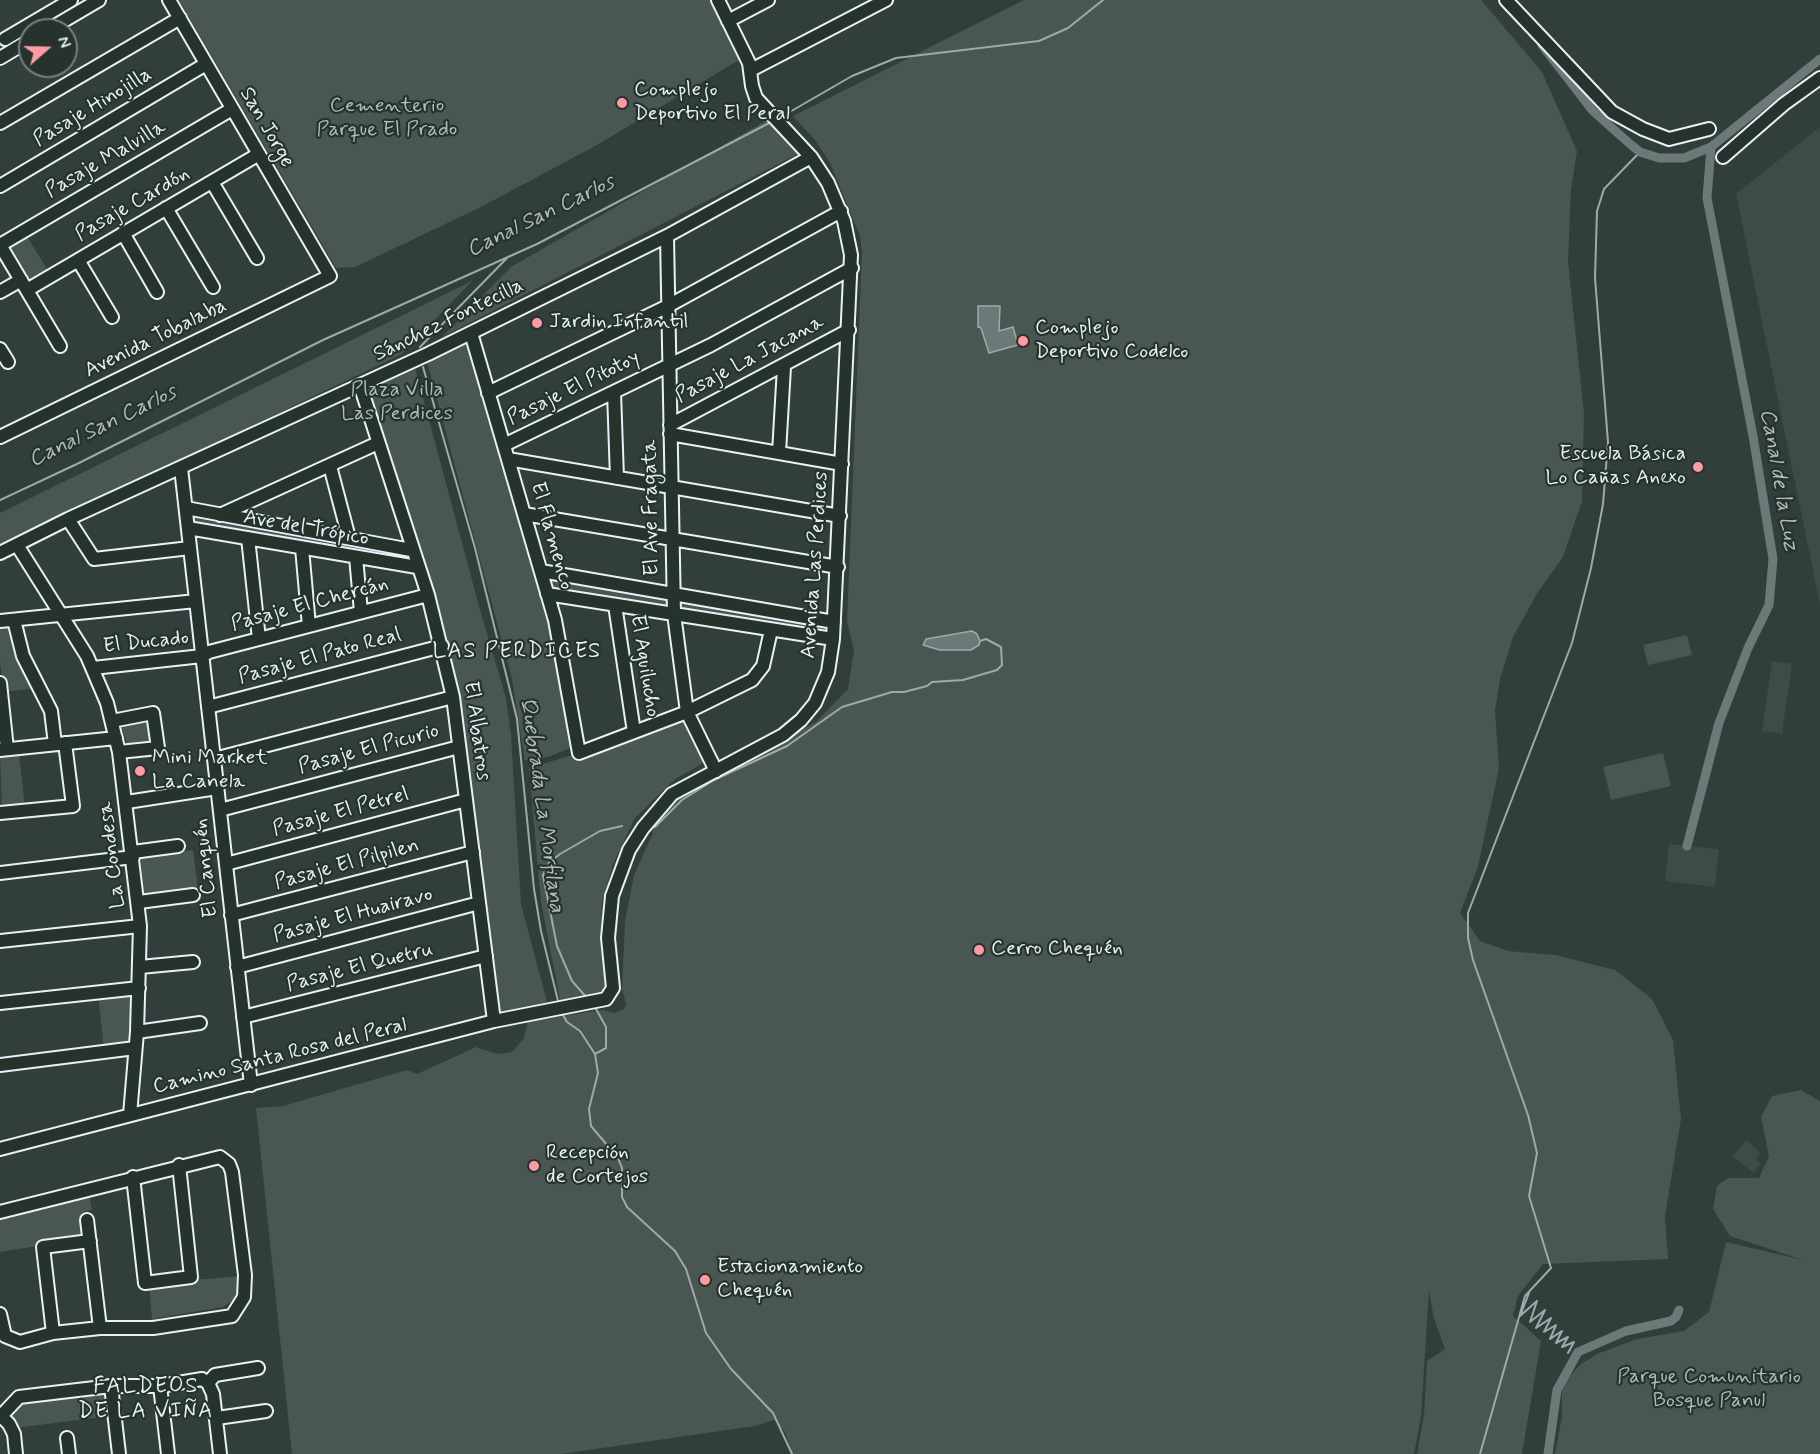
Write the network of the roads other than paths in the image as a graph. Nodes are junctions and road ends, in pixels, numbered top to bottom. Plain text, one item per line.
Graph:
1 (71, 0) edge
2 (99, 0) edge
3 (169, 0) edge
4 (718, 0) edge
5 (768, 0) edge
6 (886, 0) edge
7 (1506, 0) edge
8 (68, 18) edge
9 (180, 18) junction
10 (728, 21) junction
11 (2, 35) edge
12 (18, 47) edge
13 (12, 51) junction
14 (0, 58) edge
15 (206, 64) junction
16 (751, 70) junction
17 (1820, 78) edge
18 (232, 109) junction
19 (0, 123) edge
20 (1709, 129) dead end
21 (258, 154) junction
22 (812, 157) junction
23 (1723, 157) dead end
24 (212, 182) junction
25 (0, 186) edge
26 (166, 208) junction
27 (841, 211) junction
28 (123, 233) junction
29 (667, 236) junction
30 (0, 245) edge
31 (257, 258) dead end
32 (78, 260) junction
33 (852, 268) junction
34 (330, 276) joint
35 (24, 285) junction
36 (213, 287) dead end
37 (0, 292) edge
38 (157, 292) dead end
39 (668, 306) junction
40 (112, 317) dead end
41 (849, 330) junction
42 (471, 333) junction
43 (60, 346) dead end
44 (0, 349) edge
45 (8, 362) dead end
46 (669, 365) junction
47 (783, 367) junction
48 (360, 385) junction
49 (615, 392) junction
50 (489, 393) junction
51 (670, 429) junction
52 (0, 437) edge
53 (378, 443) junction
54 (504, 445) junction
55 (779, 453) junction
56 (508, 459) junction
57 (842, 464) junction
58 (330, 466) junction
59 (181, 468) junction
60 (617, 478) junction
61 (671, 487) junction
62 (186, 508) junction
63 (524, 514) junction
64 (220, 515) junction
65 (840, 516) junction
66 (68, 519) junction
67 (188, 528) junction
68 (248, 538) junction
69 (349, 538) junction
70 (672, 539) junction
71 (17, 544) junction
72 (190, 548) junction
73 (302, 548) junction
74 (411, 550) junction
75 (0, 553) edge
76 (356, 557) junction
77 (417, 567) junction
78 (838, 567) junction
79 (541, 571) junction
80 (547, 594) junction
81 (673, 594) junction
82 (428, 595) junction
83 (196, 602) junction
84 (615, 605) junction
85 (361, 612) junction
86 (674, 614) junction
87 (63, 615) junction
88 (14, 620) junction
89 (0, 621) edge
90 (834, 622) junction
91 (309, 626) junction
92 (771, 630) junction
93 (259, 639) junction
94 (833, 639) junction
95 (442, 646) junction
96 (202, 656) junction
97 (93, 668) junction
98 (0, 683) edge
99 (453, 697) junction
100 (208, 707) junction
101 (687, 712) junction
102 (112, 721) junction
103 (634, 732) junction
104 (116, 738) junction
105 (60, 744) junction
106 (459, 747) junction
107 (4, 750) edge
108 (119, 752) junction
109 (214, 759) junction
110 (716, 771) junction
111 (217, 788) junction
112 (466, 800) junction
113 (127, 802) junction
114 (0, 808) edge
115 (220, 810) junction
116 (0, 813) edge
117 (178, 846) dead end
118 (473, 852) junction
119 (133, 855) junction
120 (226, 864) junction
121 (0, 873) edge
122 (192, 895) dead end
123 (139, 902) junction
124 (479, 903) junction
125 (231, 915) junction
126 (140, 926) junction
127 (0, 941) edge
128 (486, 956) junction
129 (193, 962) dead end
130 (140, 967) junction
131 (237, 967) junction
132 (139, 988) junction
133 (0, 1003) edge
134 (571, 1007) joint
135 (243, 1017) junction
136 (494, 1021) junction
137 (200, 1023) dead end
138 (137, 1032) junction
139 (135, 1048) junction
140 (0, 1065) edge
141 (251, 1085) junction
142 (130, 1115) junction
143 (0, 1149) edge
144 (179, 1165) junction
145 (133, 1177) junction
146 (0, 1212) edge
147 (87, 1220) dead end
148 (90, 1241) junction
149 (0, 1314) edge
150 (100, 1328) junction
151 (53, 1333) junction
152 (258, 1368) dead end
153 (208, 1383) junction
154 (111, 1386) junction
155 (160, 1386) junction
156 (266, 1411) dead end
157 (1, 1416) edge
158 (217, 1418) junction
159 (67, 1438) dead end
160 (16, 1454) edge
161 (69, 1454) edge
162 (119, 1454) edge
163 (168, 1454) edge
164 (220, 1454) edge

1 - 11 street
2 - 8 street
3 - 9 street, San Jorge
4 - 10 street
5 - 10 street
6 - 16 street
7 - 20 street
9 - 15 street, San Jorge
9 - 19 street
10 - 16 street
11 - 13 street
12 - 13 street
13 - 14 street
15 - 18 street, San Jorge
15 - 25 street, Pasaje Hinojilla
16 - 22 street, Avenida Las Perdices
17 - 23 street
18 - 21 street, San Jorge
18 - 30 street, Pasaje Malvilla
21 - 24 street, Pasaje Cardón
21 - 34 street, San Jorge
22 - 27 street, Avenida Las Perdices
22 - 29 street, Sánchez Fontecilla
24 - 26 street, Pasaje Cardón
24 - 31 street
26 - 28 street, Pasaje Cardón
26 - 36 street
27 - 33 street, Avenida Las Perdices
27 - 39 street
28 - 32 street, Pasaje Cardón
28 - 38 street
29 - 39 street, El Ave Fragata
29 - 42 street, Sánchez Fontecilla
30 - 35 street
32 - 35 street, Pasaje Cardón
32 - 40 street
33 - 41 street, Avenida Las Perdices
33 - 46 street, Pasaje El Pitotoy
34 - 52 street, Avenida Tobalaba
35 - 37 street, Pasaje Cardón
35 - 43 street
39 - 46 street, El Ave Fragata
39 - 50 street
41 - 47 street, Pasaje La Jacana
41 - 57 street, Avenida Las Perdices
42 - 48 street, Sánchez Fontecilla
42 - 50 street, El Flamenco
44 - 45 street
46 - 49 street, Pasaje El Pitotoy
46 - 51 street, El Ave Fragata
47 - 51 street, Pasaje La Jacana
47 - 55 street
48 - 53 street, El Albatros
48 - 59 street, Sánchez Fontecilla
49 - 54 street, Pasaje El Pitotoy
49 - 60 street
50 - 54 street, El Flamenco
51 - 55 street
51 - 61 street, El Ave Fragata
53 - 58 street
53 - 74 street, El Albatros
54 - 56 street, El Flamenco
55 - 57 street
56 - 60 street
56 - 63 street, El Flamenco
57 - 65 street, Avenida Las Perdices
58 - 64 street
58 - 69 street
59 - 62 street, El Canquén
59 - 66 street, Sánchez Fontecilla
60 - 61 street
61 - 65 street
61 - 70 street, El Ave Fragata
62 - 64 street, Ave del Trópico
62 - 67 street, El Canquén
63 - 70 street
63 - 79 street, El Flamenco
64 - 69 street, Ave del Trópico
65 - 78 street, Avenida Las Perdices
66 - 71 street, Sánchez Fontecilla
66 - 72 street
67 - 68 street, Ave del Trópico
67 - 72 street, El Canquén
68 - 73 street, Ave del Trópico
68 - 93 street
69 - 74 street, Ave del Trópico
70 - 78 street
70 - 81 street, El Ave Fragata
71 - 75 street, Sánchez Fontecilla
71 - 87 street, La Condesa
72 - 83 street, El Canquén
73 - 76 street, Ave del Trópico
73 - 91 street
74 - 77 street, El Albatros
76 - 77 street, Ave del Trópico
76 - 85 street
77 - 82 street, El Albatros
78 - 90 street, Avenida Las Perdices
79 - 80 street, El Flamenco
79 - 81 street
80 - 84 street
80 - 103 street, El Flamenco
81 - 86 street, El Ave Fragata
81 - 90 street
82 - 85 street, Pasaje El Chercán
82 - 95 street, El Albatros
83 - 87 street
83 - 96 street, El Canquén
84 - 86 street
84 - 103 street, El Aguilucho
85 - 91 street, Pasaje El Chercán
86 - 92 street
86 - 101 street, El Ave Fragata
87 - 88 street
87 - 97 street, La Condesa
88 - 89 street
88 - 105 street
90 - 94 street, Avenida Las Perdices
91 - 93 street, Pasaje El Chercán
92 - 94 street
92 - 101 street
93 - 96 street, Pasaje El Chercán
94 - 110 street, Avenida Las Perdices
95 - 99 street, El Albatros
95 - 100 street, Pasaje El Pato Real
96 - 97 street, El Ducado
96 - 100 street, El Canquén
97 - 102 street, La Condesa
98 - 107 street
99 - 106 street, El Albatros
99 - 109 street
100 - 109 street, El Canquén
101 - 103 street
101 - 110 street, El Ave Fragata
102 - 104 street, La Condesa
102 - 108 street
104 - 105 street
104 - 108 street, La Condesa
105 - 107 street
105 - 116 street
106 - 112 street, El Albatros
106 - 115 street, Pasaje El Picurio
108 - 113 street, La Condesa
109 - 111 street, El Canquén
110 - 134 street, Avenida Las Perdices
111 - 113 street
111 - 115 street, El Canquén
112 - 118 street, El Albatros
112 - 120 street, Pasaje El Petrel
113 - 119 street, La Condesa
114 - 116 street
115 - 120 street, El Canquén
117 - 119 street
118 - 124 street, El Albatros
118 - 125 street, Pasaje El Pilpilen
119 - 121 street
119 - 123 street, La Condesa
120 - 125 street, El Canquén
122 - 123 street
123 - 126 street, La Condesa
124 - 128 street, El Albatros
124 - 131 street, Pasaje El Huairavo
125 - 131 street, El Canquén
126 - 127 street
126 - 130 street, La Condesa
128 - 135 street, Pasaje El Quetru
128 - 136 street, El Albatros
129 - 130 street
130 - 132 street, La Condesa
131 - 135 street, El Canquén
132 - 133 street
132 - 138 street, La Condesa
134 - 136 street, Camino Santa Rosa del Peral
135 - 141 street, El Canquén
136 - 141 street, Camino Santa Rosa del Peral
137 - 138 street
138 - 139 street, La Condesa
139 - 140 street
139 - 142 street, La Condesa
141 - 142 street, Camino Santa Rosa del Peral
142 - 143 street, Camino Santa Rosa del Peral
144 - 145 street
144 - 145 street
144 - 150 street
145 - 146 street
147 - 148 street
148 - 150 street
148 - 151 street
149 - 151 street
150 - 151 street
152 - 153 street
153 - 155 street
153 - 158 street
154 - 155 street
154 - 157 street
154 - 162 street
155 - 163 street
156 - 158 street
157 - 160 street
158 - 164 street
159 - 161 street

